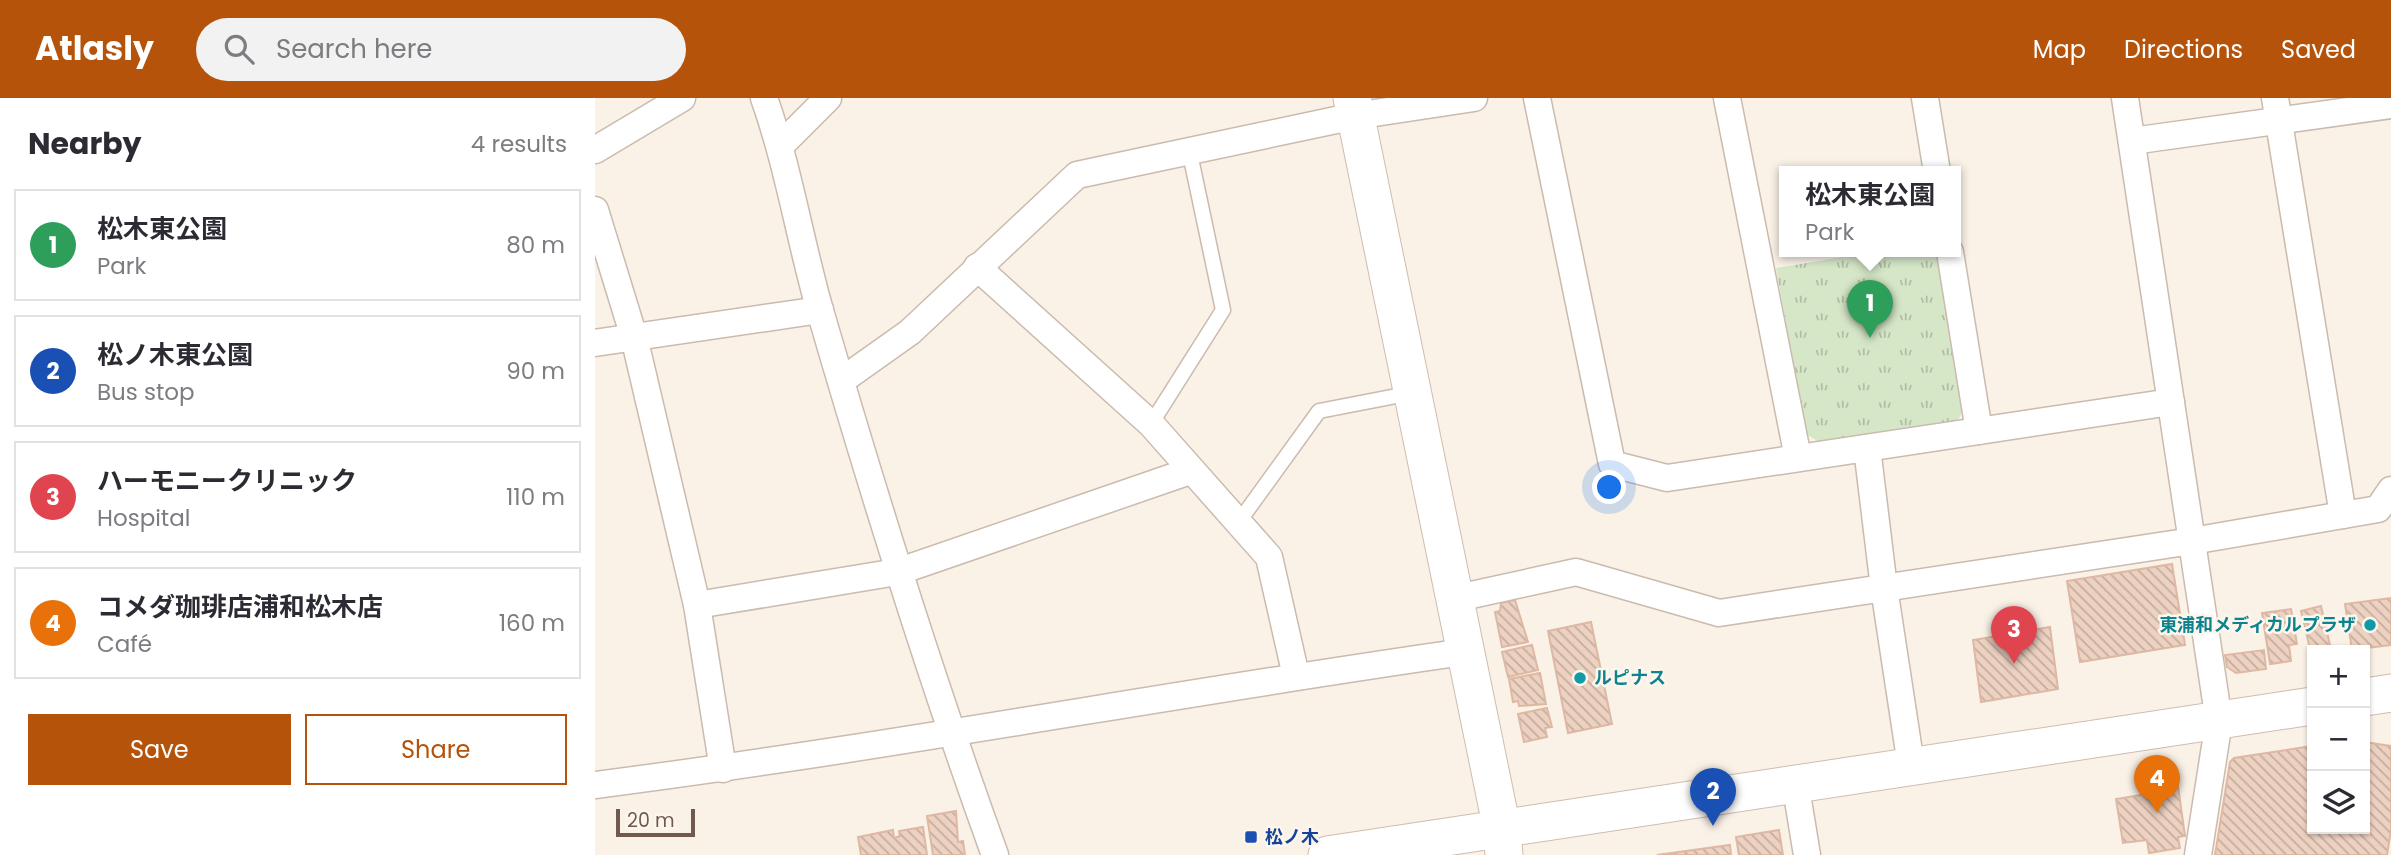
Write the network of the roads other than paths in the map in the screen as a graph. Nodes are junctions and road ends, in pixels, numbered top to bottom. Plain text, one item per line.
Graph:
1 (682, 98) edge
2 (764, 98) edge
3 (828, 98) edge
4 (1474, 98) edge
5 (1537, 98) edge
6 (1727, 98) edge
7 (1925, 98) edge
8 (2125, 98) edge
9 (2391, 105) edge
10 (1354, 107) edge
11 (2277, 109) edge
12 (2132, 141) junction
13 (781, 145) junction
14 (1189, 149) junction
15 (595, 150) edge
16 (1936, 166) edge
17 (595, 210) edge
18 (1951, 257) edge
19 (977, 267) junction
20 (820, 310) junction
21 (634, 337) junction
22 (595, 343) edge
23 (841, 381) junction
24 (1412, 393) junction
25 (2172, 402) junction
26 (1151, 424) junction
27 (1979, 431) junction
28 (1867, 448) junction
29 (1798, 458) junction
30 (1189, 471) junction
31 (2391, 490) edge
32 (2343, 515) junction
33 (1238, 523) junction
34 (2192, 541) junction
35 (897, 572) junction
36 (1884, 588) junction
37 (1453, 598) junction
38 (697, 605) junction
39 (1464, 652) junction
40 (1296, 676) junction
41 (2391, 693) edge
42 (2370, 696) edge
43 (2307, 707) edge
44 (2219, 720) junction
45 (951, 733) junction
46 (1911, 765) junction
47 (723, 769) junction
48 (1795, 782) junction
49 (595, 785) edge
50 (1503, 842) edge
51 (995, 855) edge
52 (1331, 855) edge
53 (1807, 855) edge
54 (2198, 855) edge

1 - 15 street
2 - 13 street
3 - 13 street
4 - 10 street
5 - 29 street
6 - 29 street
7 - 16 street
8 - 12 street
9 - 11 street
10 - 14 street
10 - 24 street
11 - 12 street
11 - 32 street
12 - 25 street
13 - 20 street
14 - 19 street
14 - 26 lane
17 - 21 street
18 - 27 street
19 - 23 street
19 - 26 street
20 - 21 street
20 - 23 street
21 - 22 street
21 - 38 street
23 - 35 street
24 - 33 lane
24 - 37 street
25 - 27 street
25 - 34 street
26 - 30 street
27 - 28 street
28 - 29 street
28 - 36 street
30 - 33 street
30 - 35 street
31 - 32 street
32 - 34 street
33 - 40 street
34 - 36 street
34 - 44 street
35 - 38 street
35 - 45 street
36 - 37 street
36 - 46 street
37 - 39 street
38 - 47 street
39 - 40 street
39 - 50 street
40 - 45 street
41 - 42 street
43 - 44 street
44 - 46 street
44 - 54 street
45 - 47 street
45 - 51 street
46 - 48 street
47 - 49 street
48 - 50 street
48 - 53 street
50 - 52 street

